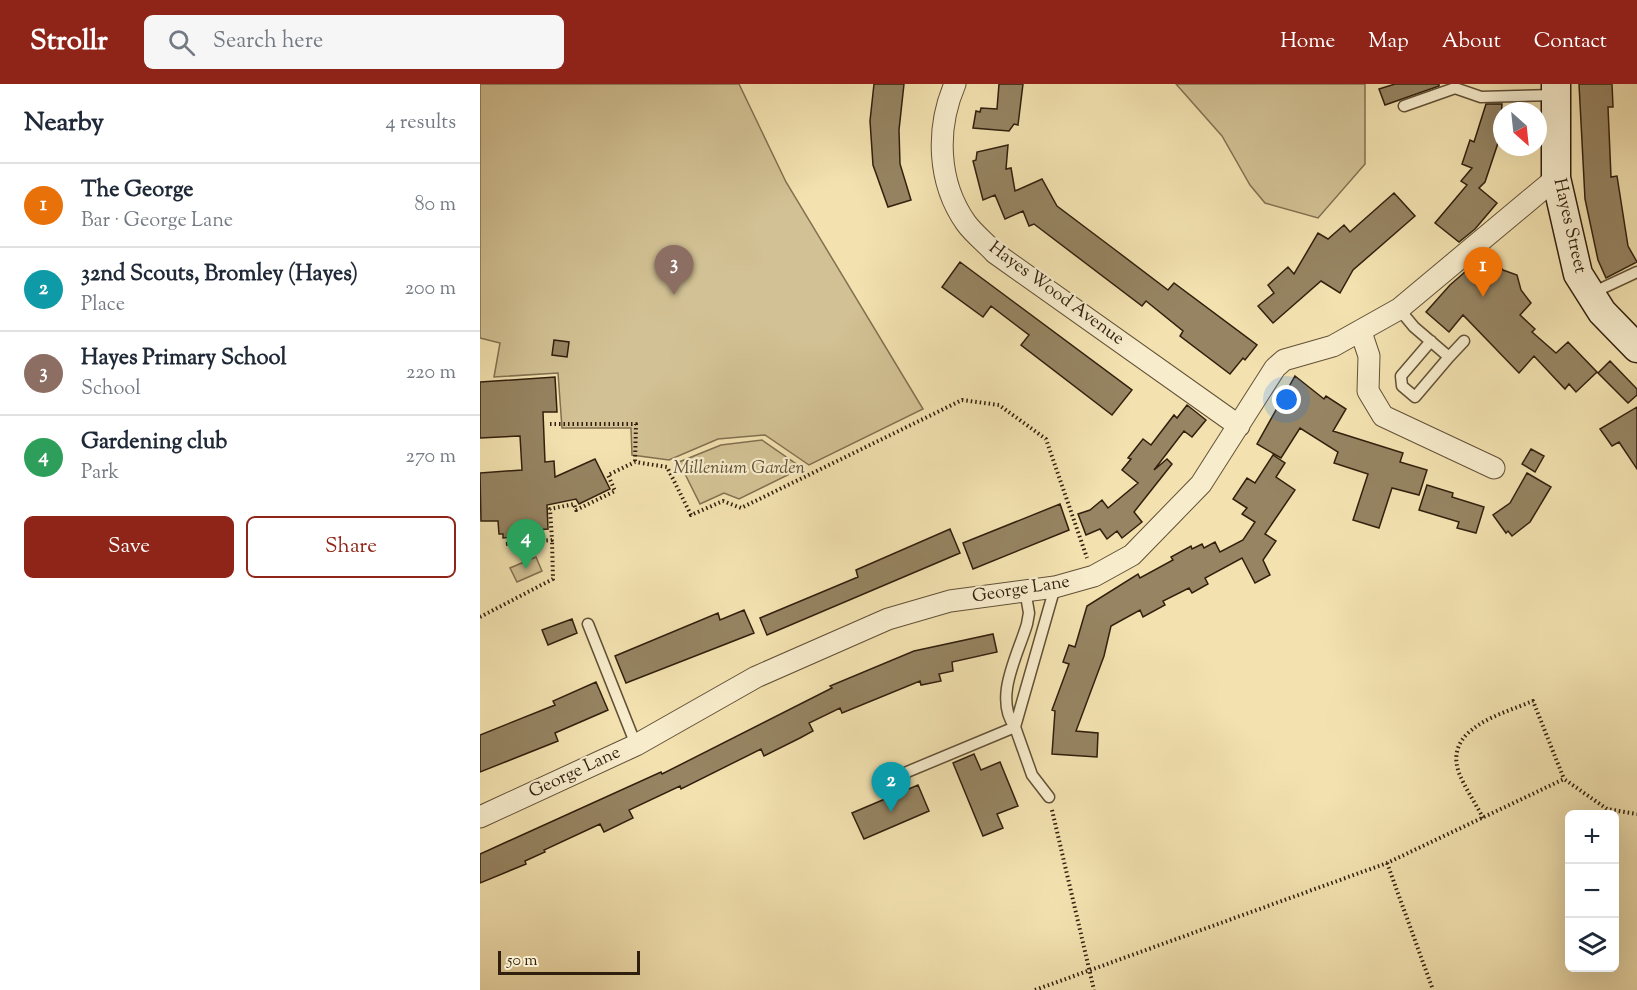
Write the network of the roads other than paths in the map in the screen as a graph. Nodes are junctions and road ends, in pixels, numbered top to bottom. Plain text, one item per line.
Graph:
1 (956, 84) edge
2 (1556, 89) edge
3 (1404, 106) dead end
4 (1556, 178) junction
5 (1637, 272) edge
6 (1589, 294) junction
7 (1399, 309) junction
8 (1361, 332) junction
9 (1431, 341) junction
10 (1464, 341) dead end
11 (1637, 348) edge
12 (1449, 357) junction
13 (1239, 426) junction
14 (1494, 468) dead end
15 (1055, 587) junction
16 (1024, 590) junction
17 (588, 624) dead end
18 (1015, 727) junction
19 (636, 745) junction
20 (903, 778) dead end
21 (1049, 797) road end
22 (480, 817) edge

1 - 13 street, Hayes Wood Avenue
2 - 3 lane
2 - 4 main road, Hayes Street
4 - 6 main road, Hayes Street
4 - 7 street, George Lane
5 - 6 lane
6 - 11 main road, Hayes Street
7 - 8 street, George Lane
7 - 9 lane
8 - 13 street, George Lane
8 - 14 street
9 - 12 lane
9 - 12 lane
10 - 12 lane
13 - 15 street, George Lane
15 - 16 street, George Lane
15 - 18 lane
16 - 18 lane
16 - 19 street, George Lane
17 - 19 lane
18 - 20 lane
18 - 21 lane
19 - 22 street, George Lane

